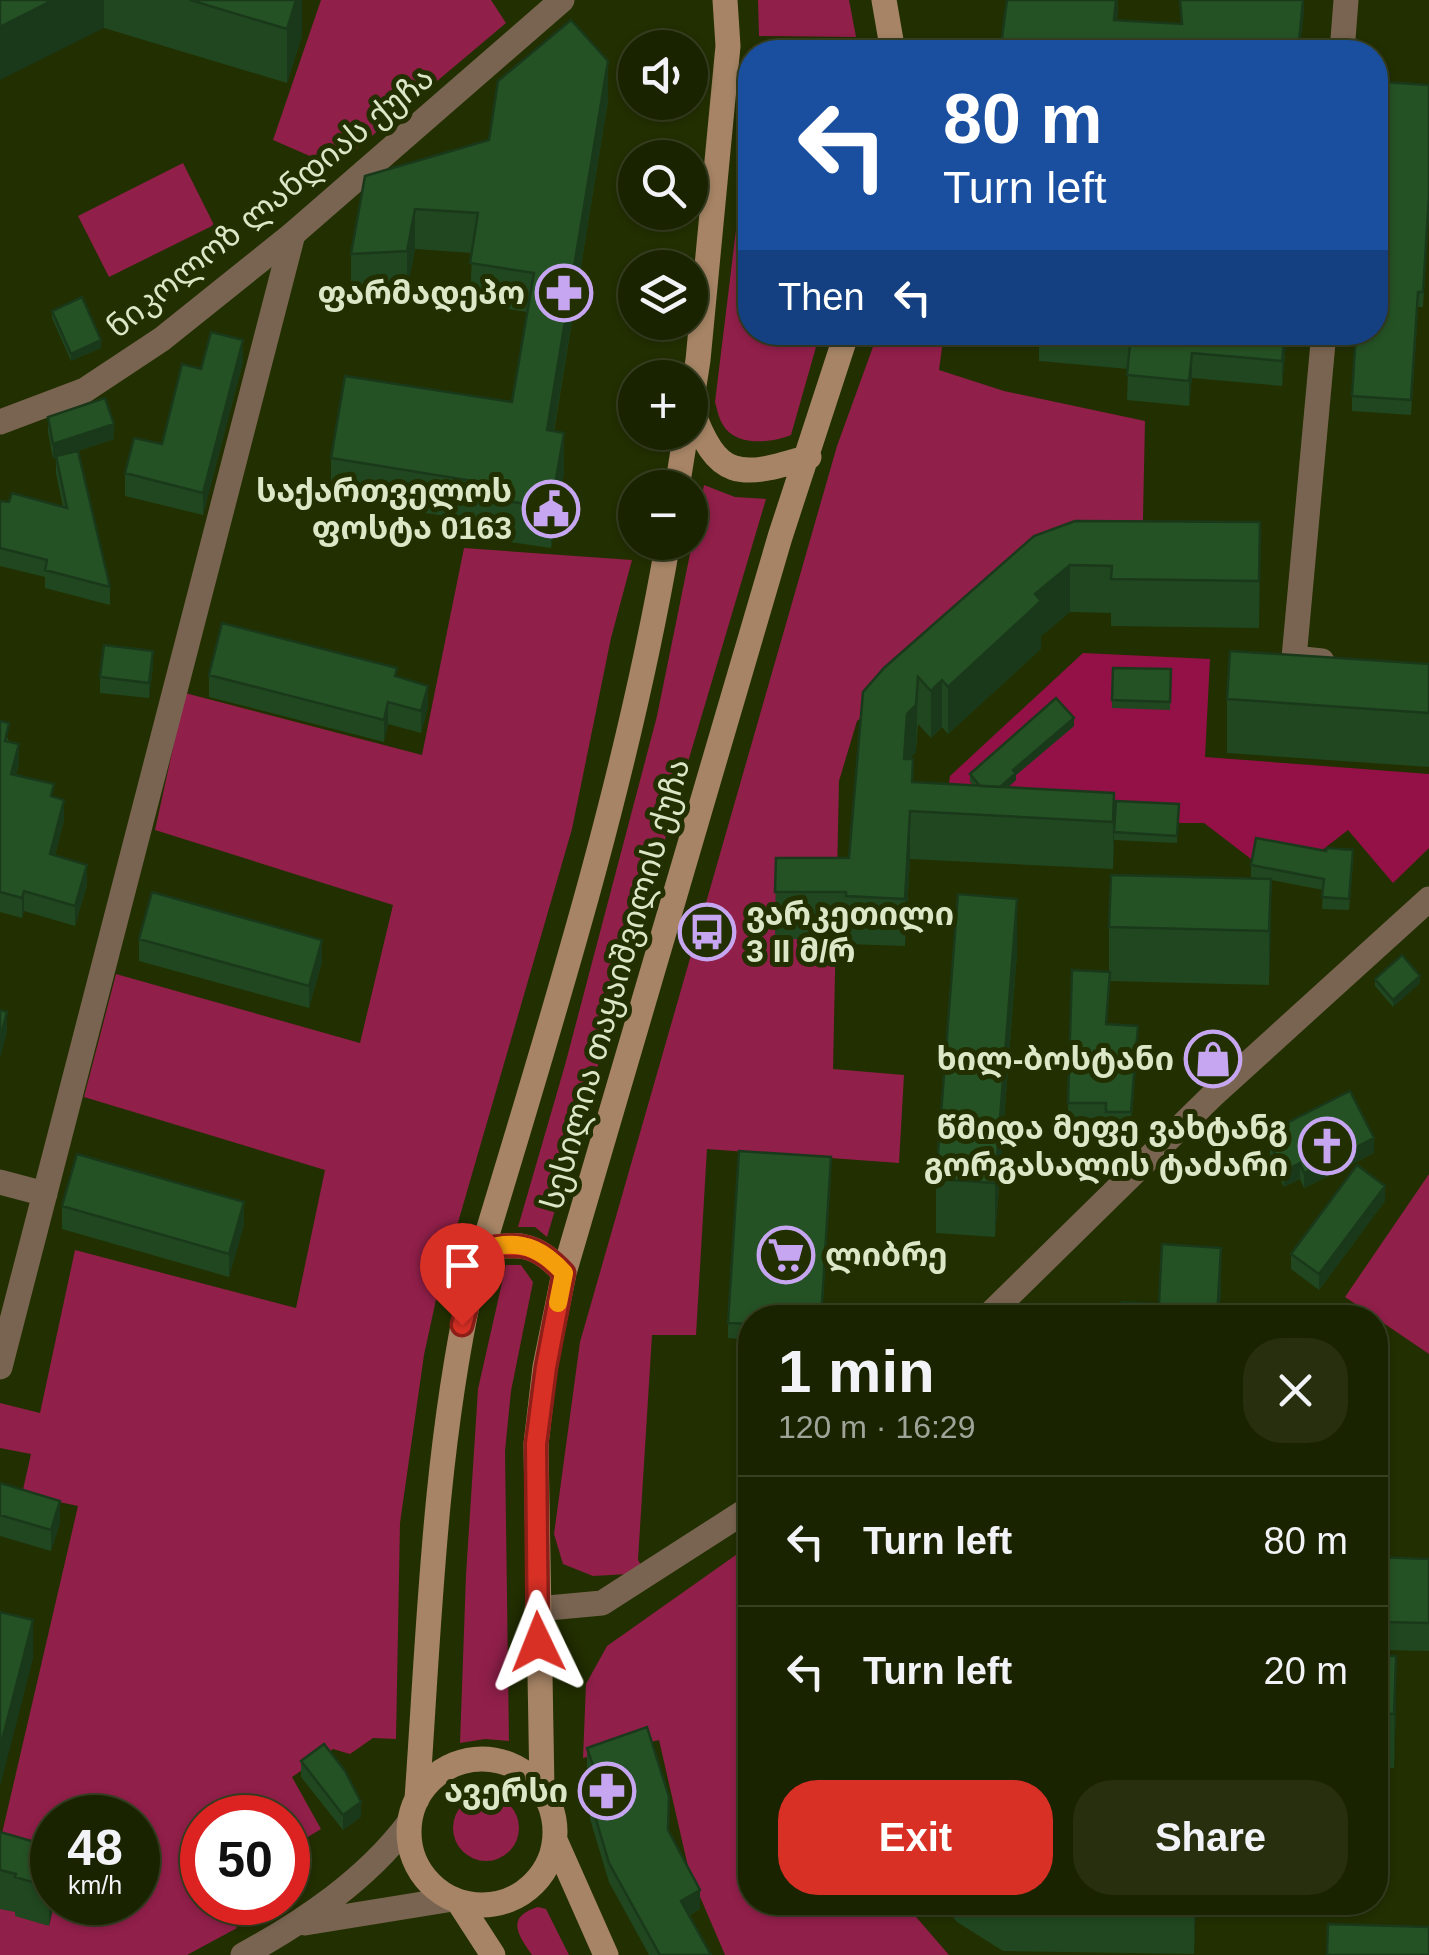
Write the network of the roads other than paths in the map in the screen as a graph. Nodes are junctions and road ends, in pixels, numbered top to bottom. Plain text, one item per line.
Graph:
1 (562, 0) edge
2 (725, 0) edge
3 (884, 0) edge
4 (1346, 0) edge
5 (890, 40) edge
6 (1343, 40) edge
7 (293, 234) junction
8 (843, 345) edge
9 (1323, 345) edge
10 (695, 360) edge
11 (0, 422) edge
12 (708, 448) edge
13 (808, 457) junction
14 (664, 560) edge
15 (1352, 664) edge
16 (1429, 898) edge
17 (0, 1182) edge
18 (44, 1194) junction
19 (482, 1249) junction
20 (564, 1273) junction
21 (999, 1305) edge
22 (0, 1367) edge
23 (738, 1516) edge
24 (537, 1609) junction
25 (542, 1790) junction
26 (413, 1811) junction
27 (555, 1840) junction
28 (456, 1900) junction
29 (310, 1916) edge
30 (310, 1922) edge
31 (298, 1925) edge
32 (244, 1955) edge
33 (493, 1955) edge
34 (606, 1955) edge

1 - 7 street, ნიკოლოზ ლანდიას ქუჩა
2 - 10 main road
3 - 5 main road
4 - 6 street
7 - 11 street, ნიკოლოზ ლანდიას ქუჩა
7 - 18 street
8 - 13 main road, სესილია თაყაიშვილის ქუჩა
9 - 15 street
12 - 13 main road
13 - 20 main road, სესილია თაყაიშვილის ქუჩა
14 - 19 main road, სესილია თაყაიშვილის ქუჩა
16 - 21 street
17 - 18 street
18 - 22 street
19 - 20 main road
19 - 26 main road, სესილია თაყაიშვილის ქუჩა
20 - 24 main road, სესილია თაყაიშვილის ქუჩა
23 - 24 street
24 - 25 main road, სესილია თაყაიშვილის ქუჩა
25 - 26 main road
25 - 27 main road
26 - 28 main road
26 - 29 street
27 - 28 main road
27 - 34 main road
28 - 30 street
28 - 33 main road
31 - 32 street

